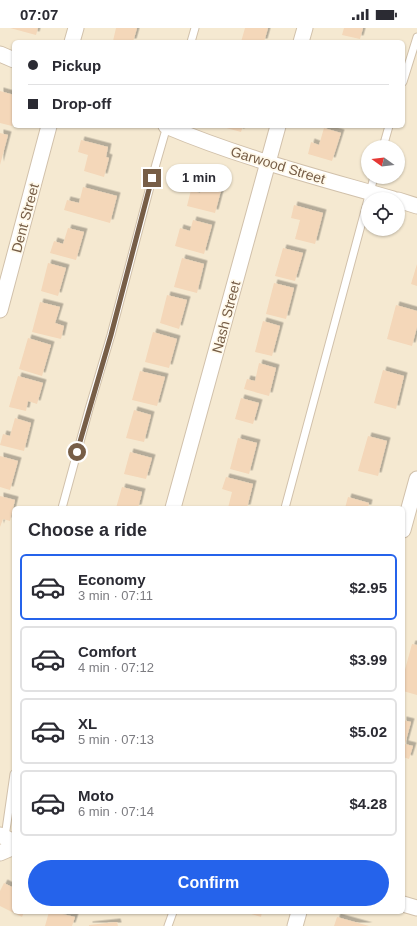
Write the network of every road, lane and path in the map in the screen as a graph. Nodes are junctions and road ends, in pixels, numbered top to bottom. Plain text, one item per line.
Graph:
1 (76, 28) edge
2 (195, 28) edge
3 (305, 28) edge
4 (417, 37) edge
5 (73, 40) edge
6 (192, 40) edge
7 (302, 40) edge
8 (0, 54) edge
9 (12, 59) edge
10 (405, 76) edge
11 (48, 128) edge
12 (166, 128) edge
13 (171, 128) edge
14 (277, 128) edge
15 (388, 128) edge
16 (385, 140) edge
17 (268, 164) junction
18 (372, 184) edge
19 (369, 192) joint
20 (405, 202) edge
21 (417, 206) edge
22 (361, 223) edge
23 (0, 310) edge
24 (417, 479) edge
25 (63, 506) edge
26 (174, 506) edge
27 (286, 506) edge
28 (405, 523) edge
29 (12, 796) edge
30 (8, 840) edge
31 (0, 853) edge
32 (405, 905) edge
33 (417, 908) edge
34 (171, 914) edge
35 (298, 914) edge
36 (168, 926) edge
37 (295, 926) edge

1 - 5 street
2 - 6 lane
3 - 7 street
4 - 10 lane
8 - 9 street
11 - 23 street, Dent Street
12 - 25 lane
13 - 17 street, Garwood Street
14 - 17 street, Nash Street
15 - 16 lane
17 - 19 street, Garwood Street
17 - 26 street, Nash Street
18 - 19 lane
20 - 21 street
22 - 27 lane
24 - 28 street
29 - 30 lane
30 - 31 street
32 - 33 street
34 - 36 lane
35 - 37 street

